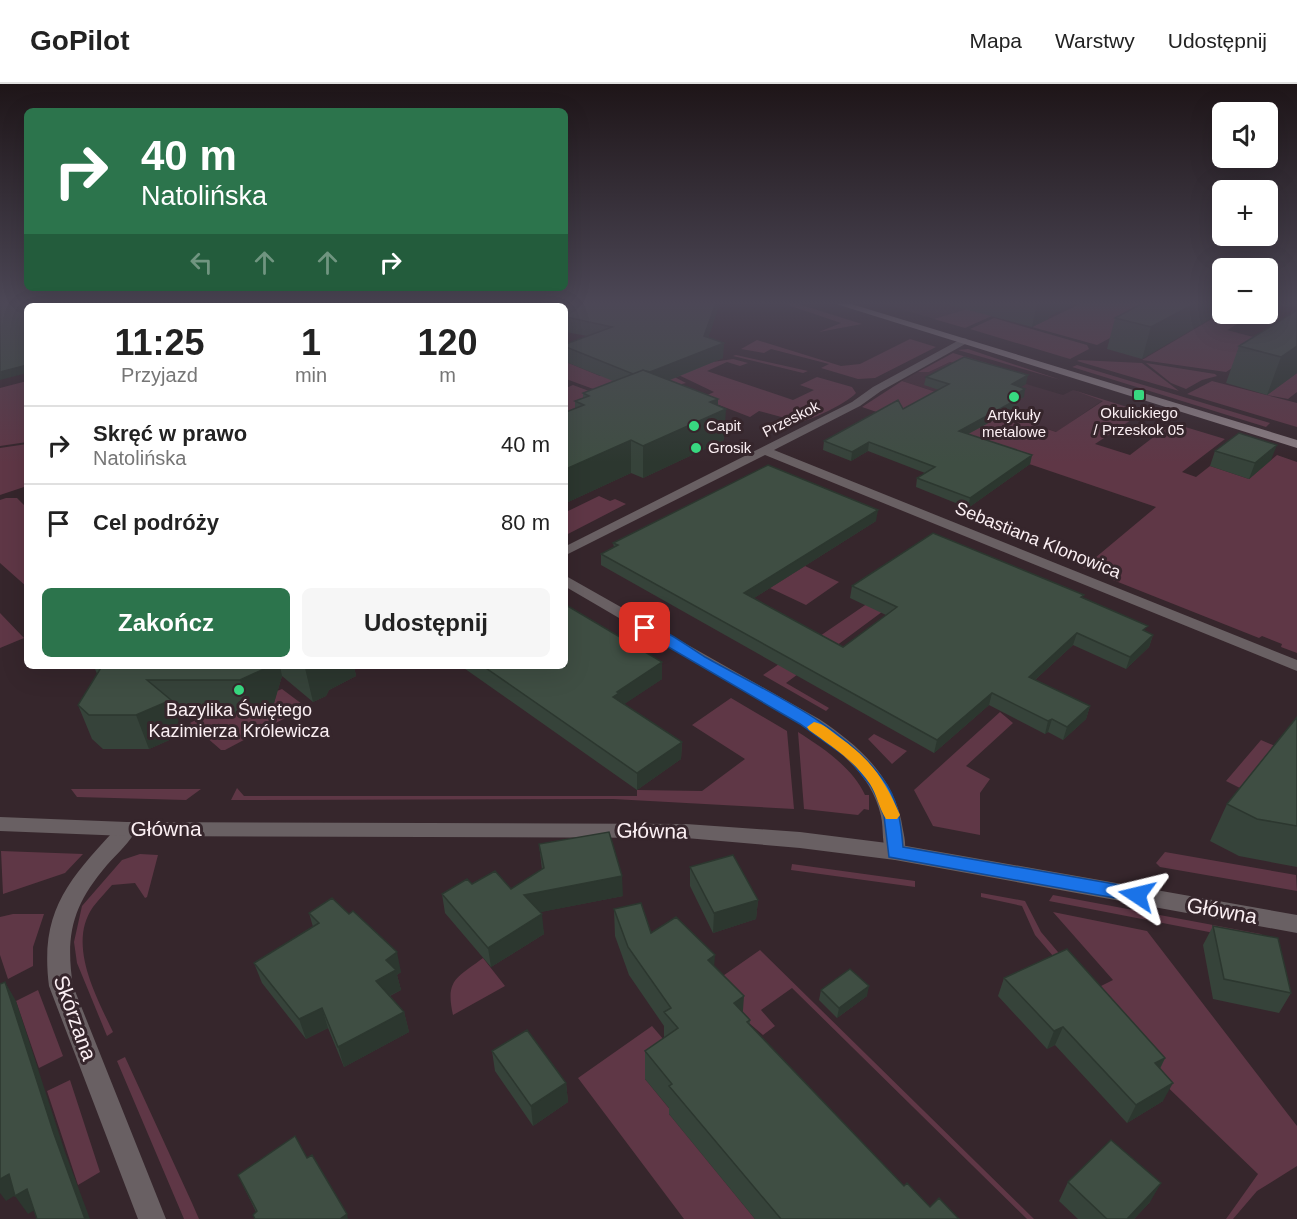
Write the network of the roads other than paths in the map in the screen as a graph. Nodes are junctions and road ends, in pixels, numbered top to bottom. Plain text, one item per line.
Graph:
1 (936, 356) edge
2 (1012, 356) edge
3 (1297, 444) edge
4 (765, 451) junction
5 (568, 550) edge
6 (568, 582) edge
7 (1297, 666) edge
8 (0, 824) edge
9 (127, 829) junction
10 (895, 852) junction
11 (1297, 924) edge
12 (152, 1219) edge

1 - 4 street, Przeskok
2 - 3 main road
4 - 5 street, Przeskok
4 - 7 street, Sebastiana Klonowica
6 - 10 street
8 - 9 street, Główna
9 - 10 street, Główna
9 - 12 street, Skórzana
10 - 11 street, Główna

